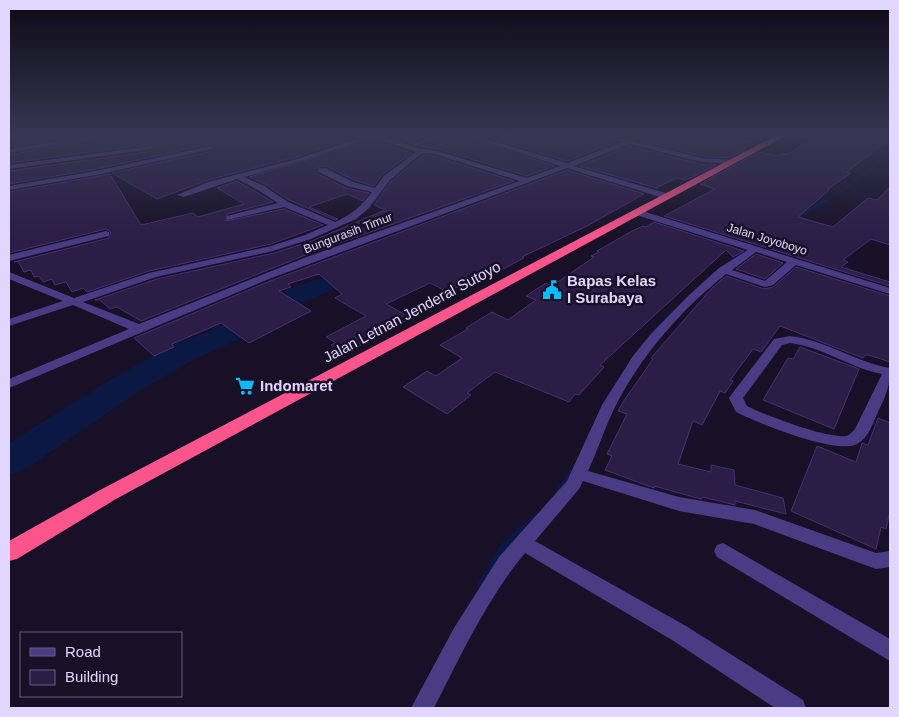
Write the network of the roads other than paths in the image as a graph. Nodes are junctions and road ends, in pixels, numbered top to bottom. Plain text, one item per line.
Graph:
1 (112, 169) edge
2 (133, 169) edge
3 (263, 169) edge
4 (396, 169) edge
5 (493, 169) edge
6 (557, 169) edge
7 (581, 169) edge
8 (596, 169) edge
9 (322, 170) dead end
10 (716, 170) edge
11 (610, 176) junction
12 (238, 177) junction
13 (529, 181) junction
14 (9, 188) edge
15 (376, 191) junction
16 (670, 193) junction
17 (9, 194) edge
18 (181, 195) dead end
19 (285, 204) junction
20 (636, 212) junction
21 (230, 218) dead end
22 (335, 225) junction
23 (106, 234) dead end
24 (753, 248) junction
25 (9, 258) edge
26 (794, 261) junction
27 (723, 270) junction
28 (9, 275) edge
29 (890, 291) edge
30 (73, 301) junction
31 (9, 323) edge
32 (140, 329) junction
33 (889, 372) edge
34 (9, 384) edge
35 (579, 474) junction
36 (523, 543) junction
37 (723, 551) dead end
38 (9, 552) edge
39 (890, 559) edge
40 (890, 651) edge
41 (422, 708) edge
42 (795, 708) edge

1 - 14 street
2 - 17 street
3 - 12 street
4 - 15 street
5 - 13 street
6 - 13 street, Bungurasih Timur
7 - 11 street
8 - 11 street
9 - 15 street
10 - 16 highway, Jalan Letnan Jenderal Sutoyo
11 - 16 street
11 - 16 street
12 - 18 street
12 - 19 street
13 - 32 street, Bungurasih Timur
15 - 22 street
16 - 20 highway, Jalan Letnan Jenderal Sutoyo
19 - 21 street
19 - 22 street
20 - 24 street, Jalan Joyoboyo
20 - 38 highway, Jalan Letnan Jenderal Sutoyo
22 - 30 street
23 - 25 street
24 - 26 street, Jalan Joyoboyo
24 - 27 street
26 - 27 street
26 - 29 street, Jalan Joyoboyo
27 - 35 street
28 - 30 street
30 - 31 street
30 - 32 street
32 - 34 street, Bungurasih Timur
33 - 33 street
35 - 36 street
35 - 39 street
36 - 41 street
36 - 42 street
37 - 40 street

